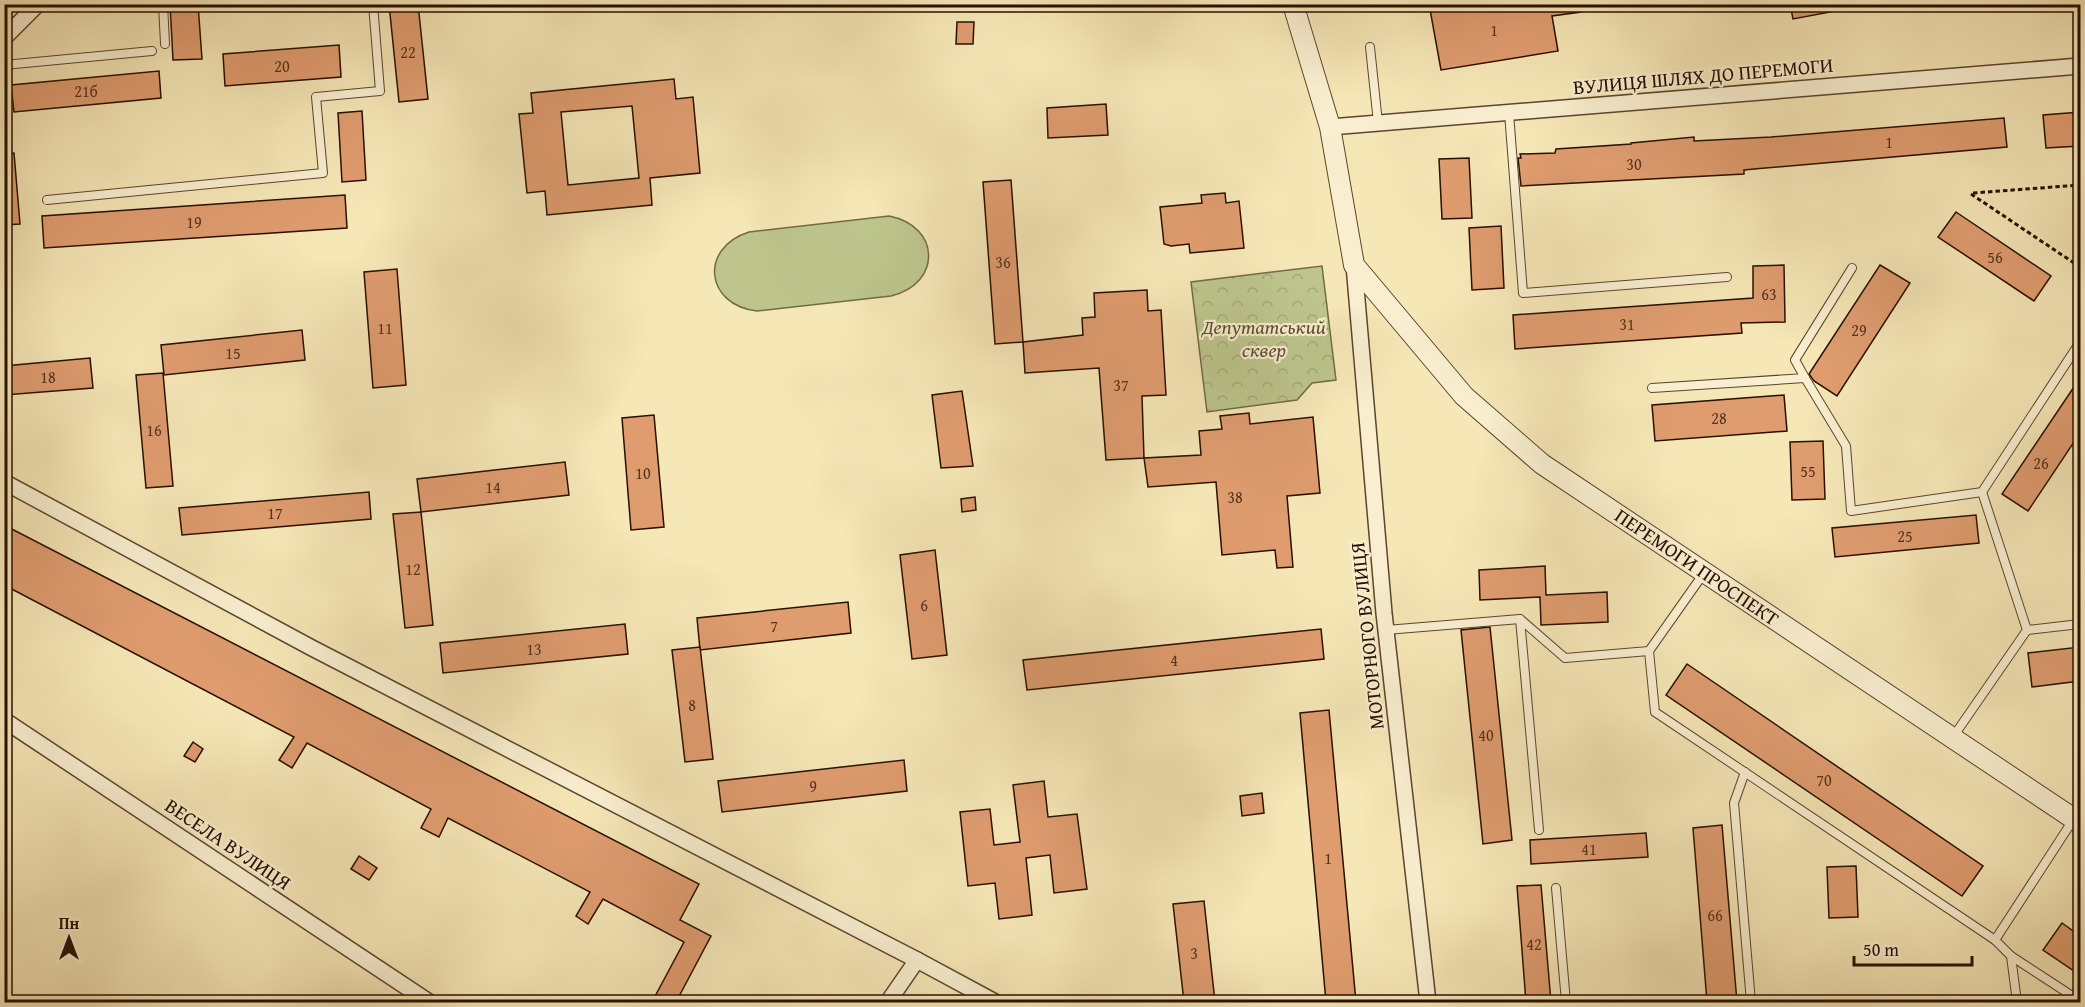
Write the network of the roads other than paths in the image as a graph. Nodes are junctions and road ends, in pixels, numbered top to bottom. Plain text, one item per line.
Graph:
1 (38, 4) edge
2 (163, 4) edge
3 (373, 4) edge
4 (1293, 4) edge
5 (4, 38) edge
6 (165, 44) dead end
7 (1370, 47) dead end
8 (152, 51) dead end
9 (4, 65) edge
10 (2080, 66) edge
11 (1509, 113) junction
12 (1378, 123) junction
13 (1330, 127) junction
14 (47, 200) dead end
15 (1354, 265) junction
16 (1852, 268) dead end
17 (1727, 278) dead end
18 (2080, 342) edge
19 (1805, 378) junction
20 (1652, 388) dead end
21 (4, 482) edge
22 (1982, 492) junction
23 (1705, 572) junction
24 (1520, 619) junction
25 (2080, 624) edge
26 (1386, 630) junction
27 (2027, 630) junction
28 (1648, 651) junction
29 (4, 720) edge
30 (1953, 738) junction
31 (1745, 772) junction
32 (2078, 821) edge
33 (1539, 830) dead end
34 (1556, 888) dead end
35 (1995, 940) junction
36 (2011, 956) junction
37 (917, 960) junction
38 (2080, 1001) edge
39 (429, 1002) edge
40 (888, 1002) edge
41 (995, 1002) edge
42 (1428, 1002) edge
43 (1566, 1002) edge
44 (1751, 1002) edge
45 (2017, 1002) edge

1 - 5 street
2 - 6 lane
3 - 14 lane
4 - 13 street
7 - 12 lane
8 - 9 lane
10 - 11 street, ВУЛИЦЯ ШЛЯХ ДО ПЕРЕМОГИ
11 - 12 street, ВУЛИЦЯ ШЛЯХ ДО ПЕРЕМОГИ
11 - 17 lane
12 - 13 street, ВУЛИЦЯ ШЛЯХ ДО ПЕРЕМОГИ
13 - 15 street
15 - 23 street, ПЕРЕМОГИ ПРОСПЕКТ
15 - 26 street, МОТОРНОГО ВУЛИЦЯ
16 - 19 lane
18 - 22 lane
19 - 20 lane
19 - 22 lane
21 - 37 street
22 - 27 lane
23 - 28 lane
23 - 30 street, ПЕРЕМОГИ ПРОСПЕКТ
24 - 26 lane
24 - 28 lane
24 - 33 lane
25 - 27 lane
26 - 42 street, МОТОРНОГО ВУЛИЦЯ
27 - 30 lane
28 - 31 lane
29 - 39 street, ВЕСЕЛА ВУЛИЦЯ
30 - 32 street, ПЕРЕМОГИ ПРОСПЕКТ
31 - 35 lane
31 - 44 lane
32 - 35 lane
34 - 43 lane
35 - 36 lane
36 - 38 lane
36 - 45 lane
37 - 40 street
37 - 41 street

